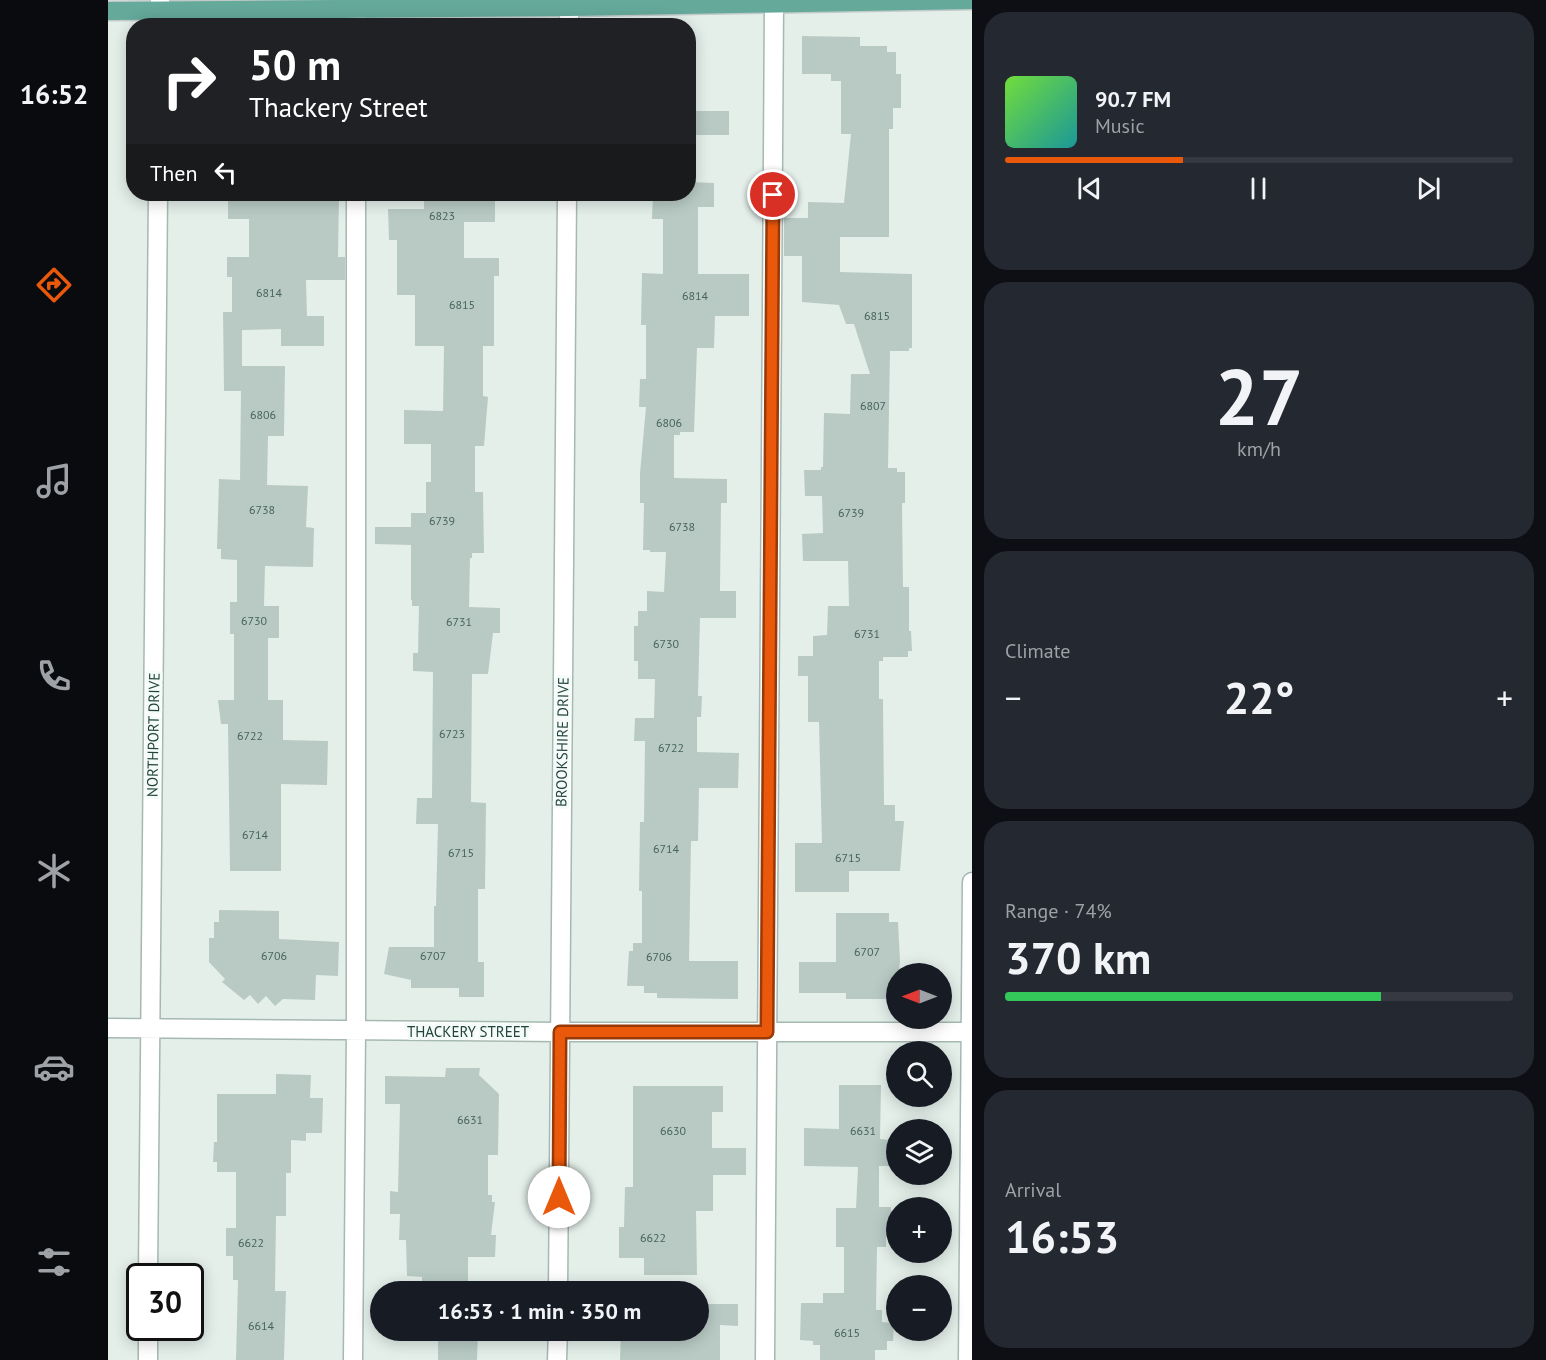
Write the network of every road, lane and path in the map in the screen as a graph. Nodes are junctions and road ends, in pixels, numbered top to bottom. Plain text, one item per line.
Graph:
1 (972, 0) edge
2 (569, 3) edge
3 (774, 3) junction
4 (108, 11) edge
5 (160, 12) edge
6 (356, 17) edge
7 (158, 201) edge
8 (356, 201) edge
9 (567, 201) edge
10 (972, 882) edge
11 (108, 1028) edge
12 (150, 1028) junction
13 (356, 1030) junction
14 (560, 1032) junction
15 (767, 1032) junction
16 (971, 1032) edge
17 (148, 1263) edge
18 (558, 1281) edge
19 (148, 1341) edge
20 (558, 1341) edge
21 (148, 1360) edge
22 (353, 1360) edge
23 (557, 1360) edge
24 (765, 1360) edge
25 (968, 1360) edge

1 - 3 main road
2 - 3 main road
2 - 6 main road
3 - 15 street
4 - 5 main road
5 - 6 main road
7 - 12 street, NORTHPORT DRIVE
8 - 13 street
9 - 14 street, BROOKSHIRE DRIVE
10 - 16 street
11 - 12 street, THACKERY STREET
12 - 13 street, THACKERY STREET
12 - 17 street, NORTHPORT DRIVE
13 - 14 street, THACKERY STREET
13 - 22 street
14 - 15 street, THACKERY STREET
14 - 18 street, BROOKSHIRE DRIVE
15 - 16 street, THACKERY STREET
15 - 24 street
16 - 25 street
19 - 21 street
20 - 23 street

